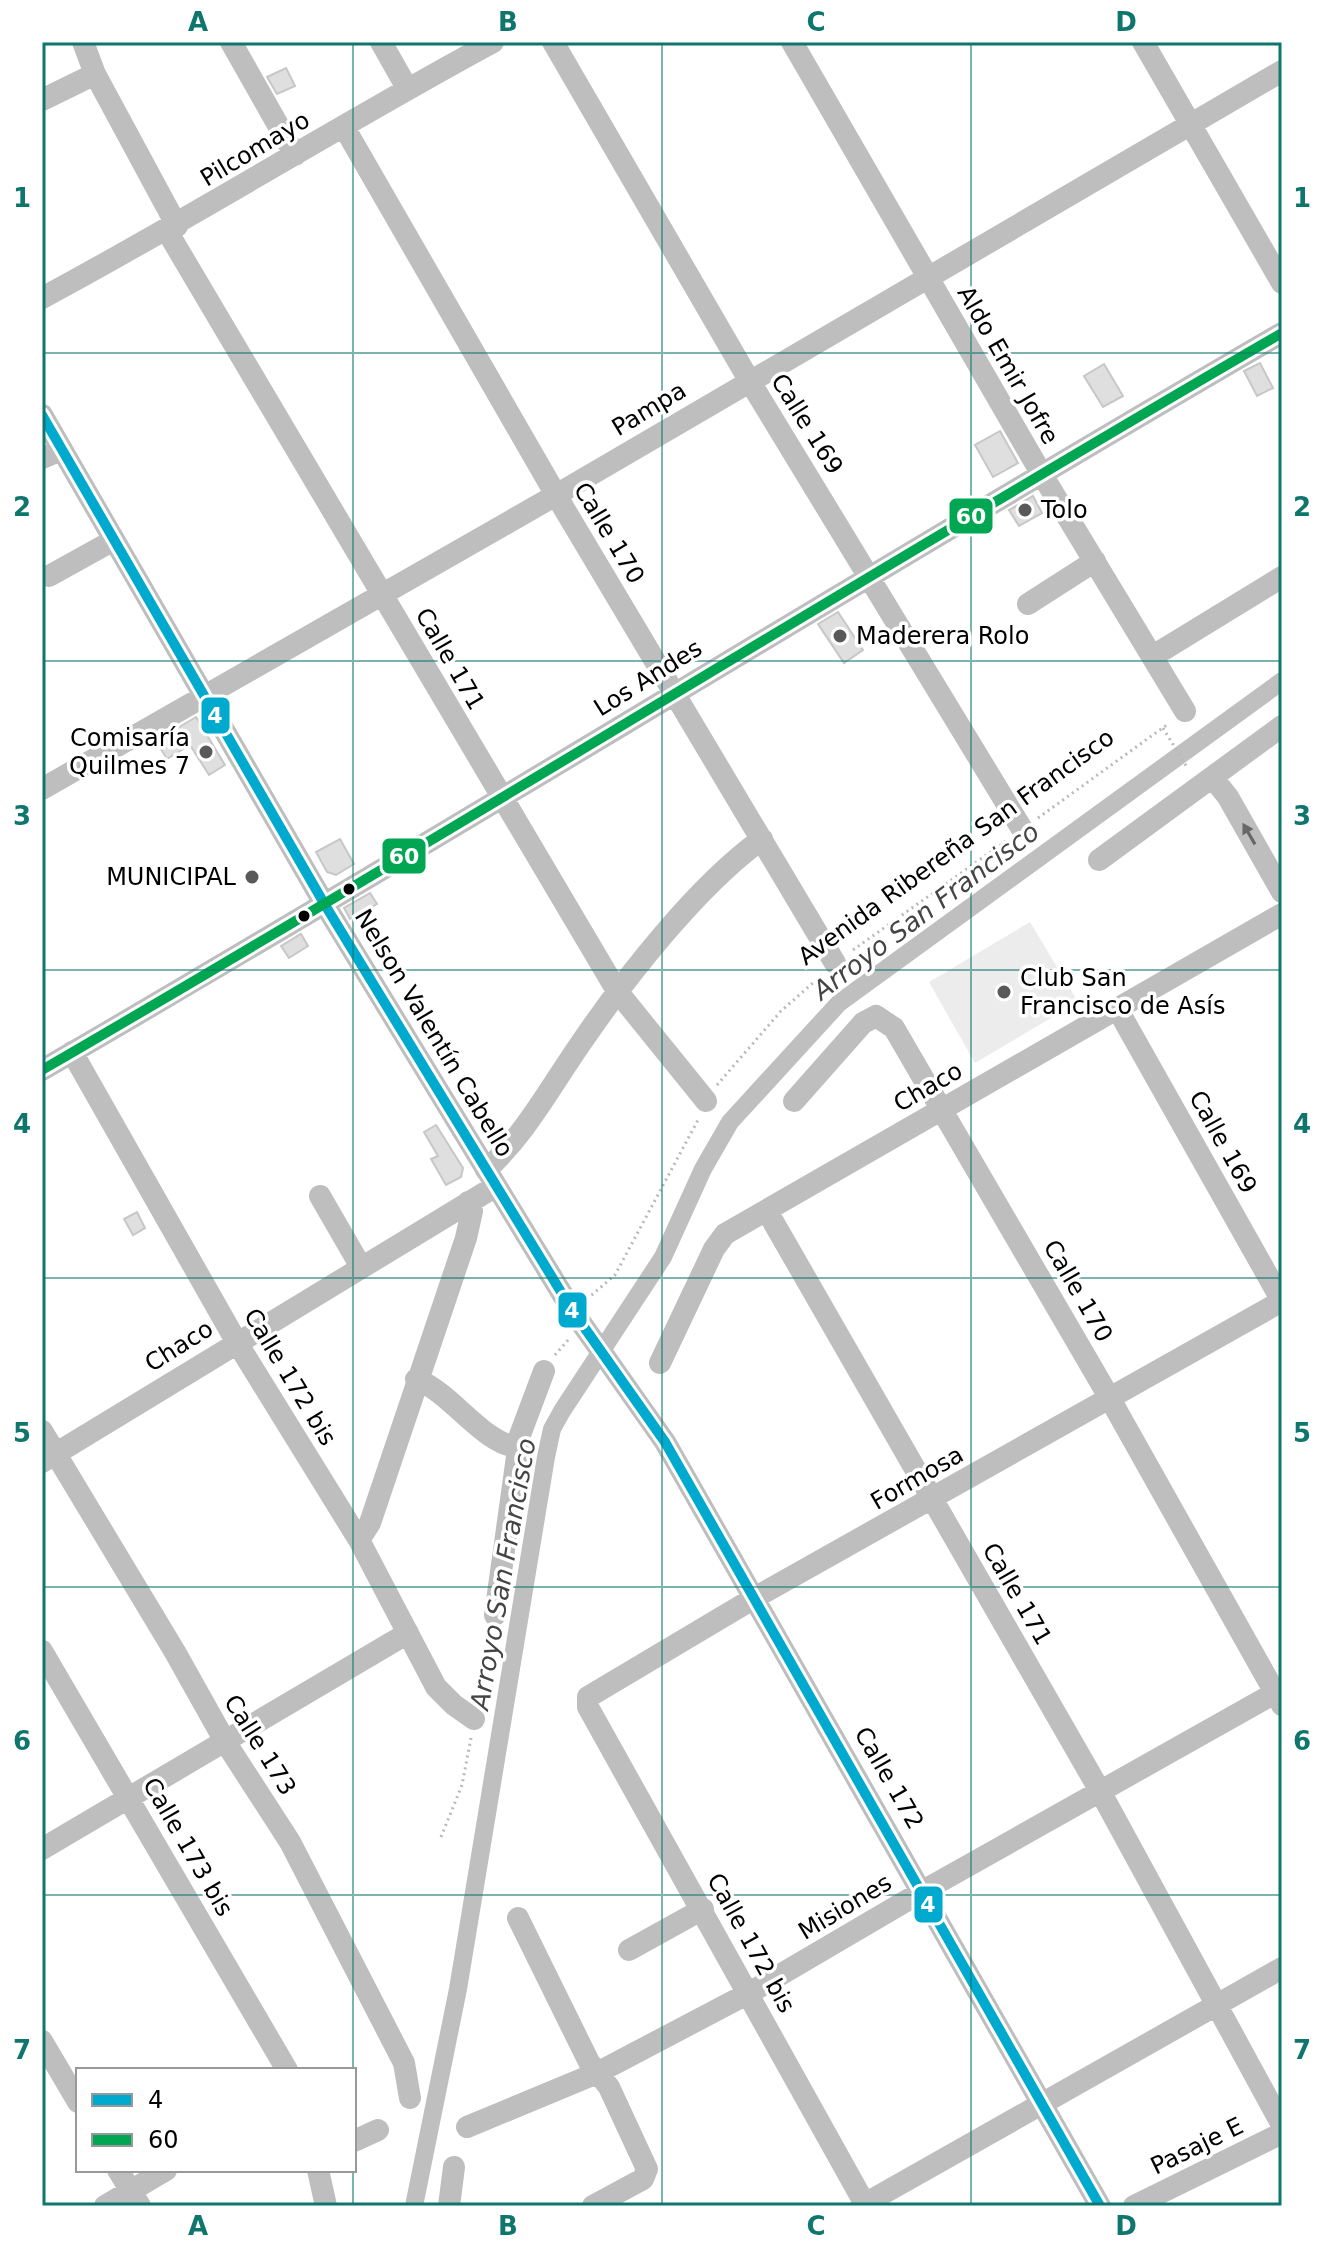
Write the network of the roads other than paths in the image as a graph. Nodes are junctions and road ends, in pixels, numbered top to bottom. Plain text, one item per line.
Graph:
1 (83, 42) edge
2 (231, 42) edge
3 (381, 42) edge
4 (493, 42) edge
5 (553, 42) edge
6 (792, 42) edge
7 (1143, 42) edge
8 (1282, 71) edge
9 (95, 74) junction
10 (407, 88) junction
11 (42, 100) edge
12 (1191, 126) junction
13 (344, 127) junction
14 (295, 155) junction
15 (172, 228) junction
16 (927, 278) junction
17 (1282, 283) edge
18 (42, 298) edge
19 (1282, 333) edge
20 (749, 380) junction
21 (42, 415) edge
22 (51, 454) edge
23 (1041, 473) junction
24 (556, 495) junction
25 (114, 540) junction
26 (1095, 561) junction
27 (870, 575) junction
28 (49, 576) dead end
29 (1282, 577) edge
30 (382, 594) junction
31 (1028, 604) dead end
32 (1153, 656) junction
33 (674, 692) junction
34 (205, 695) junction
35 (1185, 711) road end
36 (1282, 726) edge
37 (1203, 778) junction
38 (42, 789) edge
39 (502, 800) junction
40 (1022, 829) road end
41 (762, 839) junction
42 (1099, 860) dead end
43 (1282, 892) edge
44 (325, 905) junction
45 (1282, 914) edge
46 (835, 963) road end
47 (617, 991) junction
48 (1118, 1010) junction
49 (72, 1052) junction
50 (42, 1070) edge
51 (706, 1101) road end
52 (794, 1101) dead end
53 (943, 1108) junction
54 (491, 1178) junction
55 (320, 1196) dead end
56 (468, 1202) junction
57 (767, 1211) junction
58 (361, 1267) junction
59 (1282, 1301) edge
60 (236, 1341) junction
61 (660, 1363) dead end
62 (544, 1371) road end
63 (416, 1379) junction
64 (624, 1381) joint
65 (1109, 1397) junction
66 (42, 1431) edge
67 (518, 1447) junction
68 (49, 1458) edge
69 (934, 1500) junction
70 (359, 1540) junction
71 (756, 1597) junction
72 (495, 1615) dead end
73 (408, 1633) junction
74 (42, 1651) edge
75 (1280, 1696) edge
76 (588, 1707) joint
77 (474, 1719) dead end
78 (226, 1743) junction
79 (1100, 1791) junction
80 (129, 1798) junction
81 (42, 1849) edge
82 (923, 1891) junction
83 (703, 1909) junction
84 (518, 1918) dead end
85 (629, 1950) dead end
86 (1282, 1968) edge
87 (749, 1993) junction
88 (1219, 2004) junction
89 (42, 2041) edge
90 (286, 2068) edge
91 (597, 2073) junction
92 (410, 2098) dead end
93 (76, 2099) edge
94 (1042, 2102) junction
95 (1282, 2125) edge
96 (467, 2127) dead end
97 (378, 2130) dead end
98 (1282, 2133) edge
99 (356, 2140) edge
100 (454, 2167) dead end
101 (119, 2172) edge
102 (164, 2172) edge
103 (318, 2172) edge
104 (135, 2198) edge
105 (864, 2205) edge
106 (105, 2206) edge
107 (326, 2206) edge
108 (449, 2206) edge
109 (593, 2206) edge
110 (1100, 2206) edge
111 (1134, 2206) edge

1 - 9 street, Calle 171
2 - 14 street
3 - 10 street
4 - 10 street, Pilcomayo
5 - 20 street, Calle 169
6 - 16 street, Aldo Emir Jofre
7 - 12 street
8 - 12 street, Pampa
9 - 11 street
9 - 15 street, Calle 171
10 - 13 street, Pilcomayo
12 - 16 street, Pampa
12 - 17 street
13 - 14 street, Pilcomayo
13 - 24 street, Calle 170
14 - 15 street, Pilcomayo
15 - 18 street, Pilcomayo
15 - 30 street, Calle 171
16 - 20 street, Pampa
16 - 23 street, Aldo Emir Jofre
19 - 23 street, Los Andes
20 - 24 street, Pampa
20 - 27 street, Calle 169
21 - 22 street, Nelson Valentín Cabello
22 - 25 street, Nelson Valentín Cabello
23 - 26 street, Aldo Emir Jofre
23 - 27 street, Los Andes
24 - 30 street, Pampa
24 - 33 street, Calle 170
25 - 28 street
25 - 34 street, Nelson Valentín Cabello
26 - 31 street
26 - 32 street, Aldo Emir Jofre
27 - 33 street, Los Andes
27 - 40 street, Calle 169
29 - 32 street
30 - 34 street, Pampa
30 - 39 street, Calle 171
32 - 35 street, Aldo Emir Jofre
33 - 39 street, Los Andes
33 - 41 street, Calle 170
34 - 38 street, Pampa
34 - 44 street, Nelson Valentín Cabello
36 - 37 street
37 - 42 street
43 -> 37 street
39 - 44 street, Los Andes
39 - 47 street, Calle 171
41 - 46 street, Calle 170
41 - 47 street, Chaco
44 - 49 street, Los Andes
44 - 54 street, Nelson Valentín Cabello
45 - 48 street, Chaco
47 - 51 street, Calle 171
47 - 54 street, Chaco
48 - 53 street, Chaco
48 - 59 street, Calle 169
49 - 50 street, Los Andes
49 - 60 street, Calle 172 bis
52 - 53 street, Calle 170
53 - 57 street, Chaco
53 - 65 street, Calle 170
54 - 56 street, Chaco
54 - 64 street, Nelson Valentín Cabello
55 - 58 street
56 - 58 street, Chaco
56 - 63 street
57 - 61 street, Chaco
57 - 69 street, Calle 171
58 - 60 street, Chaco
59 - 65 street, Formosa
60 - 68 street, Chaco
60 - 70 street, Calle 172 bis
62 - 67 street
63 - 67 street
63 - 70 street
64 - 71 street, Calle 172
65 - 69 street, Formosa
65 - 75 street, Calle 170
66 - 68 street, Calle 173
67 - 72 street
68 - 78 street, Calle 173
69 - 71 street, Formosa
69 - 79 street, Calle 171
70 - 73 street, Calle 172 bis
71 - 76 street, Formosa
71 - 82 street, Calle 172
73 - 77 street, Calle 172 bis
73 - 78 street
74 - 80 street, Calle 173 bis
75 - 79 street, Misiones
76 - 83 street, Calle 172 bis
78 - 80 street
78 - 92 street, Calle 173
79 - 82 street, Misiones
79 - 88 street, Calle 171
80 - 81 street
80 - 90 street, Calle 173 bis
82 - 87 street, Misiones
82 - 94 street, Calle 172
83 - 85 street
83 - 87 street, Calle 172 bis
84 - 91 street
86 - 88 street
87 - 91 street, Misiones
87 - 105 street, Calle 172 bis
88 - 94 street
88 - 95 street, Calle 171
89 - 93 street
91 - 96 street, Misiones
91 - 109 street
94 - 105 street
94 - 110 street, Calle 172
97 - 99 street
98 - 111 street, Pasaje E
100 - 108 street
101 - 104 street
102 - 104 street
103 - 107 street
104 - 106 street

